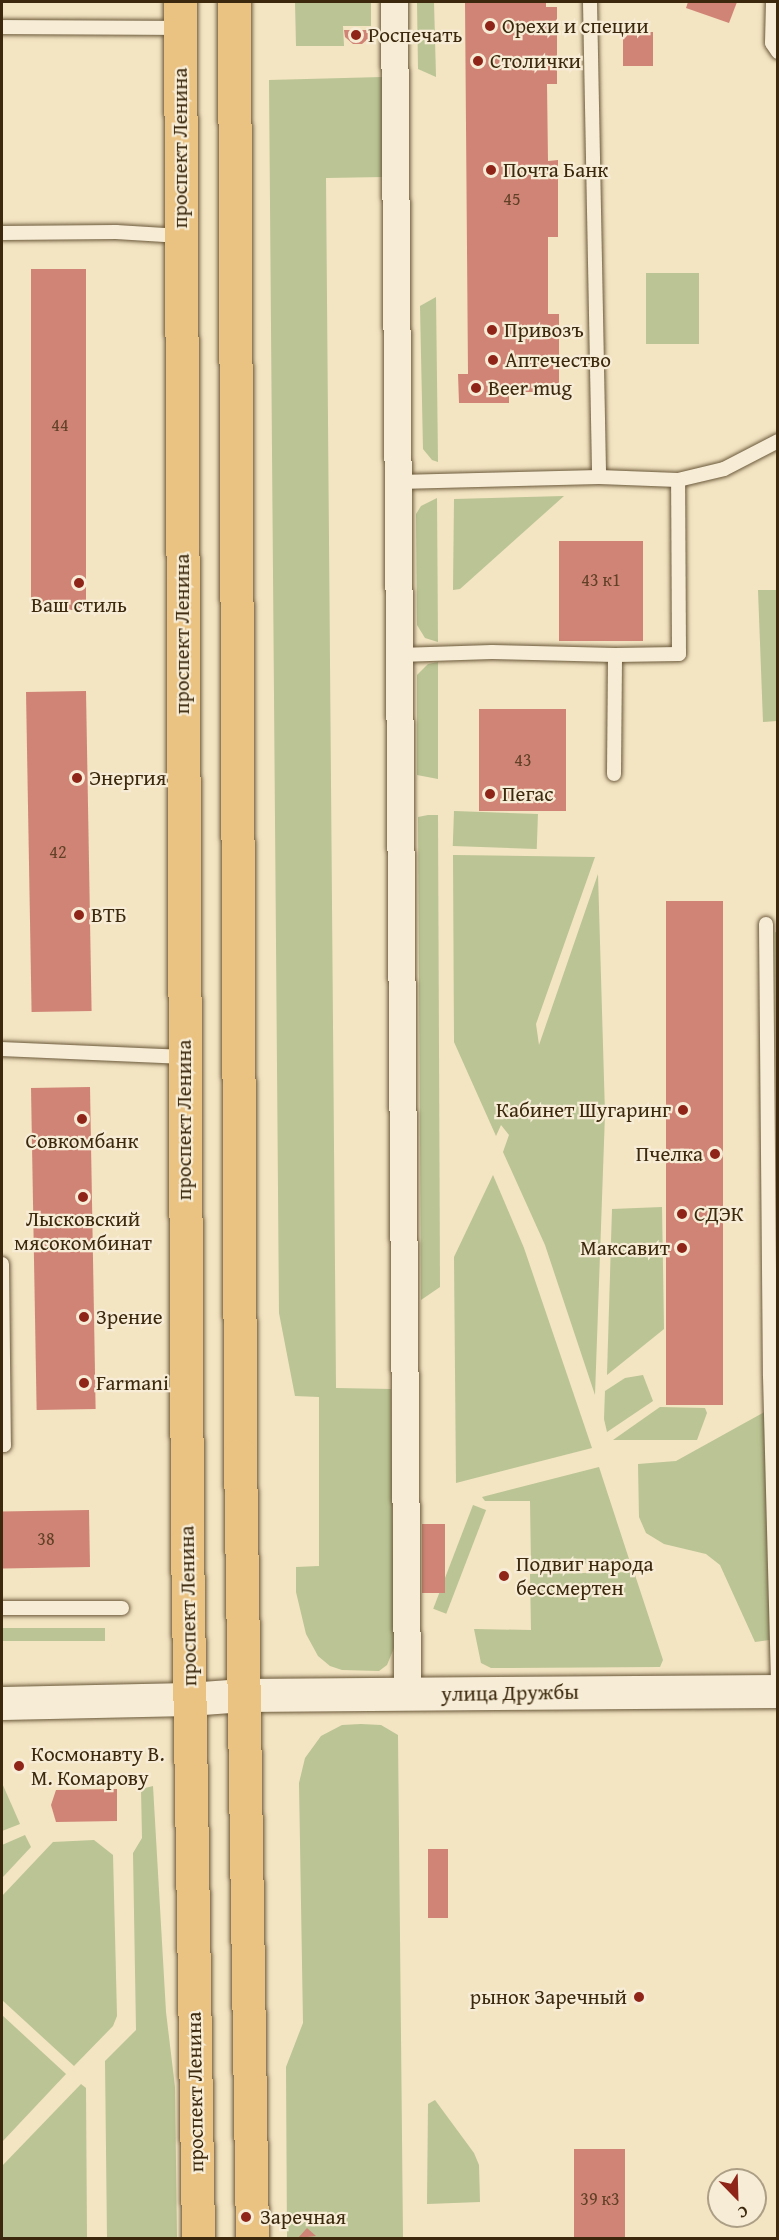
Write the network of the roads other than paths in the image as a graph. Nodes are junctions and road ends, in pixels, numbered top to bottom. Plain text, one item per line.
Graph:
1 (234, 2) edge
2 (394, 2) edge
3 (590, 2) edge
4 (773, 2) edge
5 (181, 15) edge
6 (2, 27) edge
7 (777, 52) edge
8 (2, 233) edge
9 (180, 236) junction
10 (777, 441) edge
11 (599, 477) junction
12 (678, 480) junction
13 (398, 482) junction
14 (399, 655) junction
15 (615, 655) junction
16 (614, 774) dead end
17 (766, 924) dead end
18 (2, 1049) edge
19 (184, 1057) junction
20 (2, 1264) edge
21 (2, 1444) edge
22 (776, 1511) edge
23 (2, 1608) edge
24 (122, 1608) dead end
25 (777, 1675) edge
26 (777, 1691) edge
27 (407, 1694) junction
28 (243, 1695) junction
29 (189, 1699) junction
30 (2, 1703) edge
31 (198, 2238) edge
32 (252, 2238) edge

1 - 28 main road
2 - 13 street
3 - 11 lane
4 - 7 lane
5 - 6 lane
5 - 9 main road, проспект Ленина
8 - 9 lane
9 - 19 main road, проспект Ленина
10 - 12 lane
11 - 12 lane
11 - 13 lane
12 - 15 lane
13 - 14 street
14 - 15 lane
14 - 27 street
15 - 16 lane
17 - 22 lane
18 - 19 lane
19 - 29 main road, проспект Ленина
20 - 21 lane
22 - 25 lane
23 - 24 lane
26 - 27 street, улица Дружбы
27 - 28 street, улица Дружбы
28 - 29 street, улица Дружбы
28 - 32 main road
29 - 30 street, улица Дружбы
29 - 31 main road, проспект Ленина

